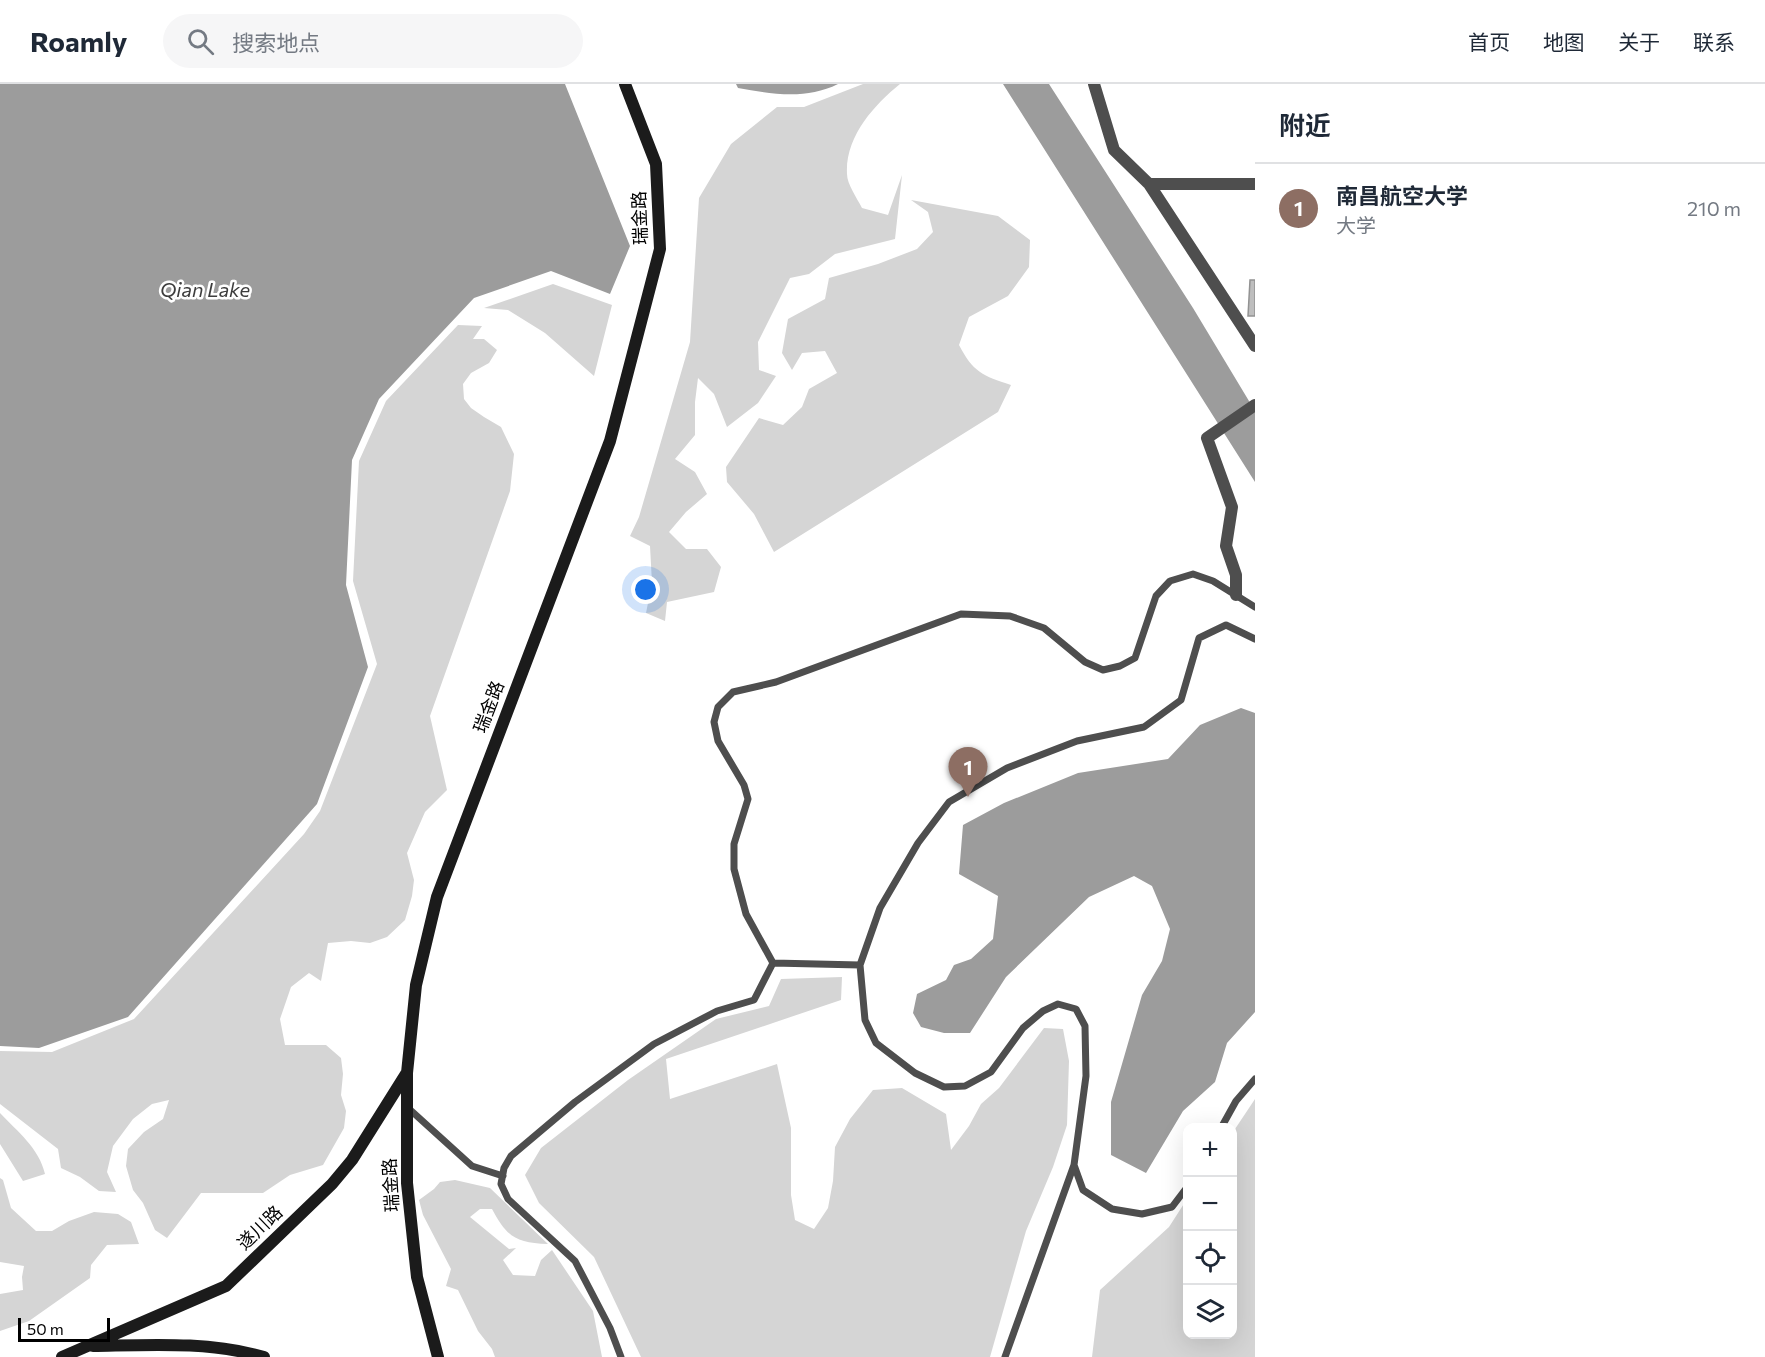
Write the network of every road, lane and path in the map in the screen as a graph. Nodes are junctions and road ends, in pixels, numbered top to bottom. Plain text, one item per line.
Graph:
1 (625, 84) edge
2 (1094, 84) edge
3 (1149, 184) junction
4 (1255, 184) edge
5 (1255, 346) edge
6 (1255, 405) edge
7 (1236, 595) junction
8 (1255, 607) edge
9 (1255, 639) edge
10 (773, 963) junction
11 (860, 965) junction
12 (407, 1073) junction
13 (1255, 1079) edge
14 (407, 1106) junction
15 (1224, 1123) edge
16 (1074, 1165) junction
17 (503, 1176) junction
18 (1183, 1193) edge
19 (87, 1346) junction
20 (63, 1357) edge
21 (264, 1357) edge
22 (438, 1357) edge
23 (621, 1357) edge
24 (1005, 1357) edge

1 - 12 street, 瑞金路
2 - 3 street
3 - 4 street
3 - 5 street
6 - 7 street
7 - 8 lane
7 - 10 lane
9 - 11 lane
10 - 11 lane
10 - 17 lane
11 - 16 lane
12 - 14 street, 瑞金路
12 - 19 street, 遂川路
13 - 15 lane
14 - 17 lane
14 - 22 street, 瑞金路
16 - 18 lane
16 - 24 lane
17 - 23 lane
19 - 20 street, 遂川路
19 - 21 street, 遂川路

